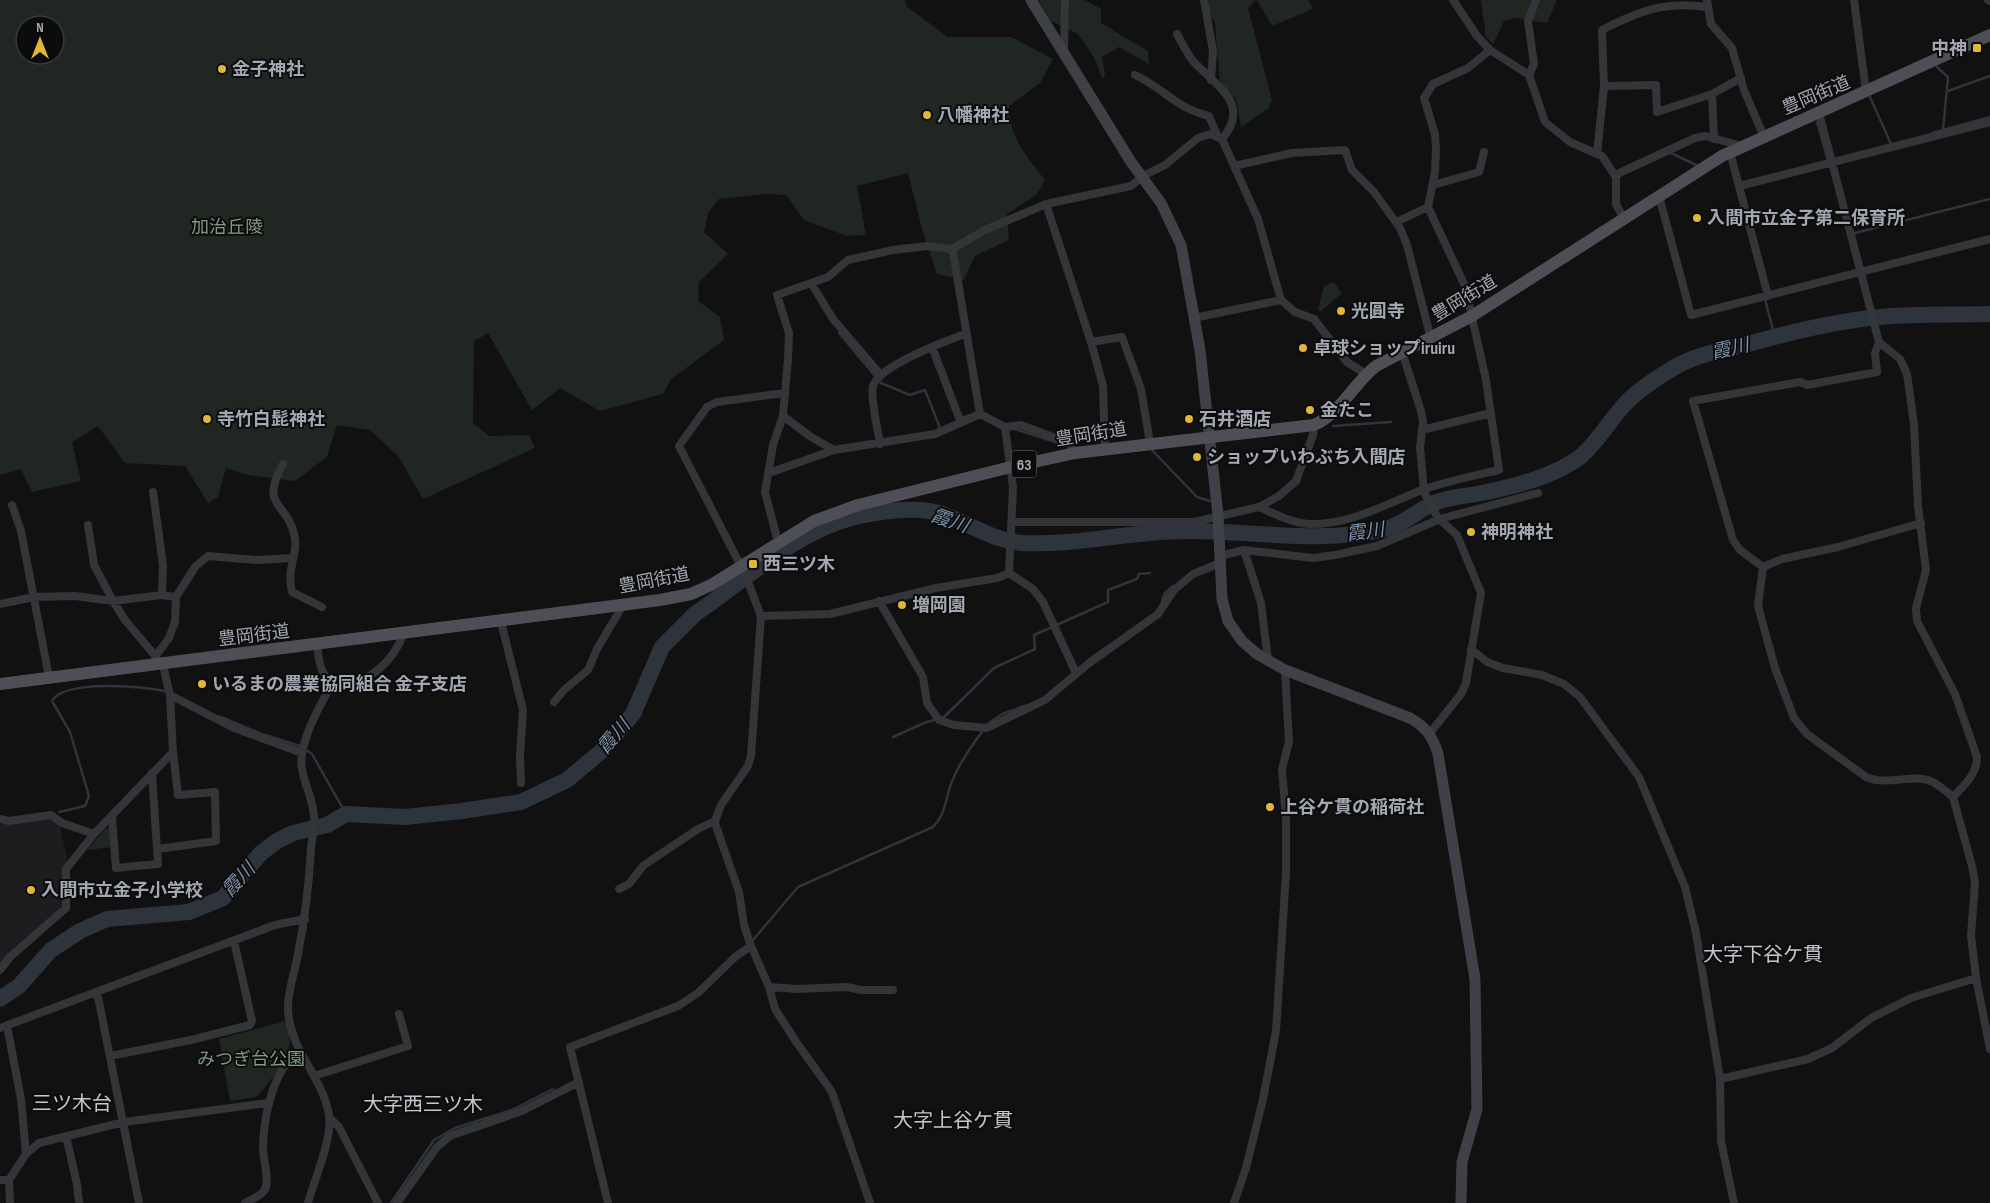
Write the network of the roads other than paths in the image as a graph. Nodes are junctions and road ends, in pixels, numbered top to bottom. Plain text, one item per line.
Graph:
1 (1031, 0) edge
2 (1065, 0) edge
3 (1204, 0) edge
4 (1453, 0) edge
5 (1536, 0) edge
6 (1854, 0) edge
7 (1652, 4) edge
8 (1707, 4) edge
9 (1177, 34) dead end
10 (1990, 35) edge
11 (1490, 50) junction
12 (1064, 54) junction
13 (1135, 75) dead end
14 (1529, 75) junction
15 (1741, 78) junction
16 (1211, 80) junction
17 (1604, 86) junction
18 (1866, 92) junction
19 (1712, 94) junction
20 (1818, 113) junction
21 (1990, 122) edge
22 (1219, 137) junction
23 (1764, 137) junction
24 (1714, 139) junction
25 (1736, 149) junction
26 (1484, 152) dead end
27 (1597, 154) junction
28 (1830, 163) junction
29 (1234, 166) junction
30 (1615, 175) junction
31 (1142, 176) junction
32 (1432, 185) junction
33 (1739, 186) junction
34 (1659, 196) junction
35 (1046, 204) junction
36 (1428, 208) junction
37 (1624, 219) junction
38 (1396, 222) junction
39 (1990, 239) edge
40 (949, 249) junction
41 (1860, 272) junction
42 (811, 283) junction
43 (1768, 296) junction
44 (1281, 300) junction
45 (1472, 316) junction
46 (1194, 318) junction
47 (965, 334) junction
48 (1430, 339) junction
49 (1878, 339) junction
50 (1091, 342) junction
51 (932, 347) junction
52 (1402, 352) junction
53 (880, 374) junction
54 (1366, 374) junction
55 (784, 393) junction
56 (1491, 413) junction
57 (980, 414) junction
58 (783, 416) junction
59 (961, 423) junction
60 (1314, 425) junction
61 (1005, 427) junction
62 (1422, 430) junction
63 (1210, 437) junction
64 (1150, 443) junction
65 (880, 444) junction
66 (1105, 449) junction
67 (834, 450) junction
68 (1075, 454) junction
69 (283, 464) dead end
70 (1011, 467) junction
71 (769, 473) junction
72 (1424, 491) junction
73 (153, 492) dead end
74 (1538, 493) dead end
75 (12, 506) dead end
76 (1259, 507) junction
77 (1218, 518) junction
78 (1439, 519) junction
79 (1012, 522) junction
80 (1920, 523) junction
81 (88, 525) dead end
82 (778, 542) junction
83 (1244, 550) junction
84 (1220, 555) junction
85 (292, 558) junction
86 (1763, 567) junction
87 (742, 570) junction
88 (1009, 573) junction
89 (162, 595) junction
90 (34, 597) junction
91 (176, 597) junction
92 (113, 601) junction
93 (879, 601) junction
94 (0, 604) edge
95 (623, 605) junction
96 (322, 607) dead end
97 (761, 616) junction
98 (501, 622) junction
99 (404, 633) junction
100 (317, 645) junction
101 (1471, 649) junction
102 (1268, 660) junction
103 (159, 661) junction
104 (1285, 670) junction
105 (1076, 673) junction
106 (49, 677) junction
107 (0, 684) edge
108 (332, 684) junction
109 (170, 695) junction
110 (554, 702) dead end
111 (1430, 733) junction
112 (303, 750) junction
113 (173, 752) junction
114 (152, 773) junction
115 (521, 783) dead end
116 (1953, 797) junction
117 (112, 818) junction
118 (0, 819) edge
119 (715, 821) junction
120 (94, 834) junction
121 (158, 849) junction
122 (619, 889) dead end
123 (305, 919) junction
124 (234, 941) junction
125 (751, 946) junction
126 (0, 970) edge
127 (1976, 978) junction
128 (769, 987) junction
129 (894, 990) dead end
130 (97, 992) junction
131 (399, 1014) dead end
132 (4, 1027) edge
133 (1990, 1049) edge
134 (299, 1052) junction
135 (110, 1056) junction
136 (314, 1076) junction
137 (1720, 1079) junction
138 (579, 1082) junction
139 (268, 1103) junction
140 (329, 1117) junction
141 (124, 1122) junction
142 (66, 1136) junction
143 (26, 1154) junction
144 (0, 1180) edge
145 (9, 1180) junction
146 (10, 1203) edge
147 (79, 1203) edge
148 (139, 1203) edge
149 (245, 1203) edge
150 (308, 1203) edge
151 (378, 1203) edge
152 (397, 1203) edge
153 (608, 1203) edge
154 (870, 1203) edge
155 (1234, 1203) edge
156 (1462, 1203) edge
157 (1734, 1203) edge

1 - 12 street
2 - 12 street
3 - 16 street
4 - 11 street
5 - 14 street
6 - 18 street
7 - 8 street
7 - 17 street
8 - 15 street
9 - 16 street
10 - 18 main road, 豊岡街道 / 63
11 - 14 street
11 - 32 street
12 - 31 street
13 - 22 street
14 - 27 street
15 - 19 street
15 - 23 street
16 - 22 street
17 - 19 street
17 - 27 street
18 - 20 main road, 豊岡街道 / 63
19 - 24 street
20 - 23 main road, 豊岡街道 / 63
20 - 28 street
21 - 28 street
22 - 29 street
22 - 31 street
23 - 25 main road, 豊岡街道 / 63
24 - 25 street
24 - 30 street
25 - 33 street
25 - 34 main road, 豊岡街道 / 63
26 - 32 street
27 - 30 street
28 - 33 street
28 - 41 street
29 - 38 street
29 - 44 street
30 - 37 street
31 - 35 street
31 - 46 street
32 - 36 street
33 - 43 street
34 - 37 main road, 豊岡街道 / 63
34 - 43 street
35 - 40 street
35 - 50 street
36 - 38 street
36 - 45 street
37 - 45 main road, 豊岡街道 / 63
38 - 48 street
39 - 41 street
40 - 42 street
40 - 47 street
41 - 43 street
41 - 49 street
42 - 53 street
42 - 55 street
44 - 46 street
44 - 54 street
45 - 48 main road, 豊岡街道 / 63
45 - 56 street
46 - 63 street
47 - 51 street
47 - 57 street
48 - 52 main road, 豊岡街道 / 63
49 - 80 street
49 - 86 street
50 - 64 street
50 - 66 street
51 - 53 street
51 - 59 street
52 - 54 main road, 豊岡街道 / 63
52 - 62 street
53 - 65 street
54 - 60 main road, 豊岡街道 / 63
55 - 58 street
55 - 87 street
56 - 62 street
56 - 72 street
57 - 59 street
57 - 61 street
58 - 67 street
58 - 71 street
59 - 65 street
60 - 63 main road, 豊岡街道 / 63
60 - 76 street
61 - 68 street
61 - 70 street
62 - 72 street
63 - 64 main road, 豊岡街道 / 63
63 - 77 street
64 - 66 main road, 豊岡街道 / 63
65 - 67 street
66 - 68 main road, 豊岡街道 / 63
67 - 71 street
68 - 70 main road, 豊岡街道 / 63
69 - 85 street
70 - 79 street
70 - 82 main road, 豊岡街道 / 63
71 - 82 street
72 - 76 street
72 - 78 street
73 - 89 street
74 - 78 street
75 - 90 street
76 - 77 street
77 - 79 street
77 - 84 street
78 - 83 street
78 - 101 street
79 - 88 street
80 - 86 street
80 - 116 street
81 - 92 street
82 - 87 main road, 豊岡街道 / 63
83 - 84 street
83 - 102 street
84 - 102 street
84 - 105 street
85 - 91 street
85 - 96 street
86 - 116 street
87 - 95 main road, 豊岡街道 / 63
87 - 97 street
88 - 93 street
88 - 105 street
89 - 91 street
89 - 92 street
90 - 92 street
90 - 94 street
90 - 106 street
91 - 103 street
92 - 103 street
93 - 97 street
93 - 105 street
95 - 98 main road, 豊岡街道 / 63
95 - 110 street
97 - 119 street
98 - 99 main road, 豊岡街道 / 63
98 - 115 street
99 - 100 main road, 豊岡街道 / 63
99 - 108 street
100 - 103 main road, 豊岡街道 / 63
100 - 108 street
101 - 111 street
101 - 137 street
102 - 104 street
103 - 106 main road, 豊岡街道 / 63
103 - 109 street
104 - 111 street
104 - 155 street
106 - 107 main road, 豊岡街道 / 63
108 - 112 street
109 - 112 street
109 - 113 street
111 - 156 street
112 - 123 street
113 - 114 street
113 - 121 street
114 - 117 street
114 - 121 street
116 - 127 street
117 - 120 street
117 - 121 street
118 - 120 street
119 - 122 street
119 - 125 street
120 - 126 street
123 - 124 street
123 - 134 street
124 - 130 street
124 - 135 street
125 - 128 street
125 - 138 street
127 - 133 street
127 - 137 street
128 - 129 street
128 - 154 street
130 - 132 street
130 - 135 street
131 - 136 street
132 - 143 street
134 - 136 street
134 - 139 street
135 - 141 street
136 - 140 street
137 - 157 street
138 - 152 street
138 - 153 street
139 - 141 street
139 - 149 street
140 - 150 street
140 - 151 street
141 - 142 street
141 - 148 street
142 - 143 street
142 - 147 street
143 - 145 street
144 - 145 street
145 - 146 street

